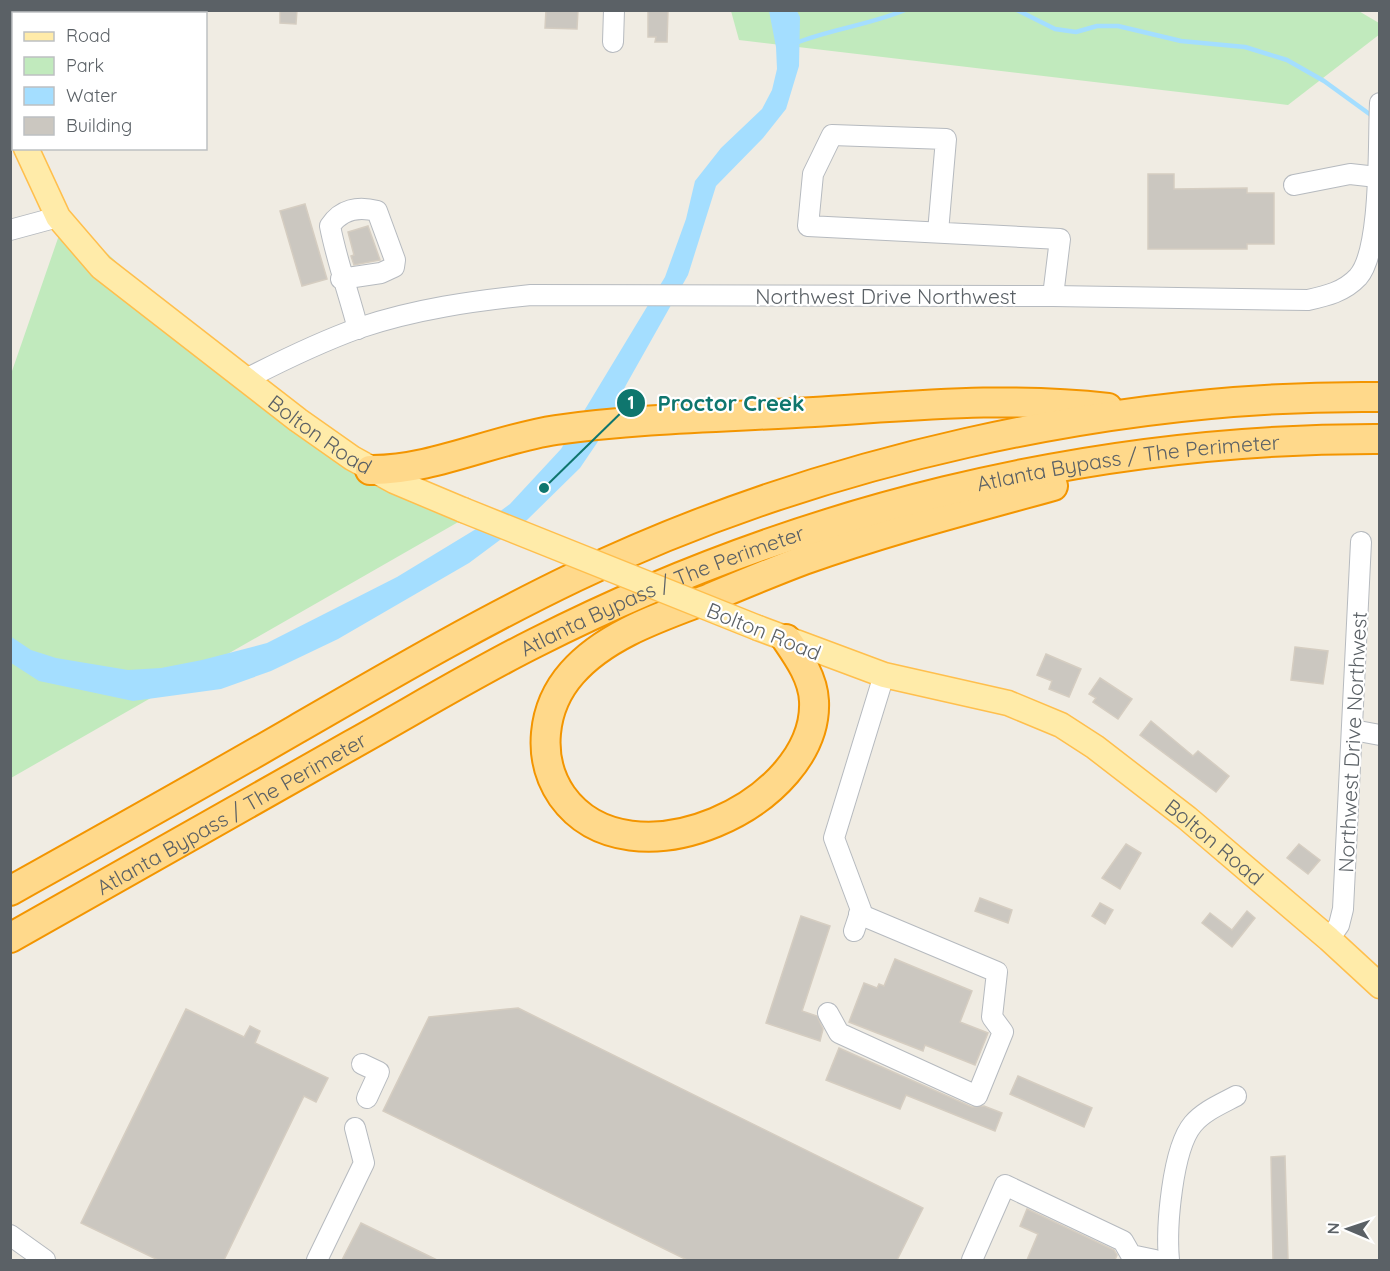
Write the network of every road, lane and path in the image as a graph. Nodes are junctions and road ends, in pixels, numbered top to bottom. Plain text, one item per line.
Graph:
1 (614, 10) edge
2 (613, 42) dead end
3 (1380, 103) edge
4 (27, 150) edge
5 (1377, 177) junction
6 (1294, 185) dead end
7 (58, 217) junction
8 (10, 230) edge
9 (938, 232) junction
10 (341, 279) dead end
11 (1053, 296) junction
12 (358, 329) junction
13 (246, 379) junction
14 (1380, 397) edge
15 (1143, 412) junction
16 (1380, 439) edge
17 (1187, 450) junction
18 (370, 470) junction
19 (1361, 542) dead end
20 (786, 639) junction
21 (884, 675) junction
22 (1353, 730) junction
23 (1380, 735) edge
24 (10, 891) edge
25 (10, 938) edge
26 (1329, 939) junction
27 (1380, 986) edge
28 (828, 1013) dead end
29 (362, 1064) dead end
30 (1236, 1096) dead end
31 (368, 1098) dead end
32 (355, 1128) dead end
33 (10, 1235) edge
34 (45, 1260) edge
35 (317, 1260) edge
36 (972, 1260) edge
37 (1155, 1260) edge
38 (1169, 1260) edge

1 - 2 street
3 - 5 street, Northwest Drive Northwest
4 - 7 main road, Bolton Road
5 - 6 street
5 - 11 street, Northwest Drive Northwest
7 - 8 street
7 - 13 main road, Bolton Road
9 - 9 street
9 - 11 street
10 - 12 street
11 - 12 street, Northwest Drive Northwest
12 - 13 street, Northwest Drive Northwest
13 - 18 main road, Bolton Road
14 - 15 highway, Atlanta Bypass / The Perimeter
15 - 18 highway
15 - 24 highway, Atlanta Bypass / The Perimeter
16 - 17 highway, Atlanta Bypass / The Perimeter
17 - 20 highway
17 - 25 highway, Atlanta Bypass / The Perimeter
18 - 20 main road, Bolton Road, bridge
19 - 22 street, Northwest Drive Northwest
20 - 21 main road, Bolton Road
21 - 26 main road, Bolton Road
21 - 28 street
22 - 23 street
22 - 26 street, Northwest Drive Northwest
26 - 27 main road, Bolton Road
29 - 31 street
30 - 38 street
32 - 35 street
33 - 34 street
36 - 37 street

